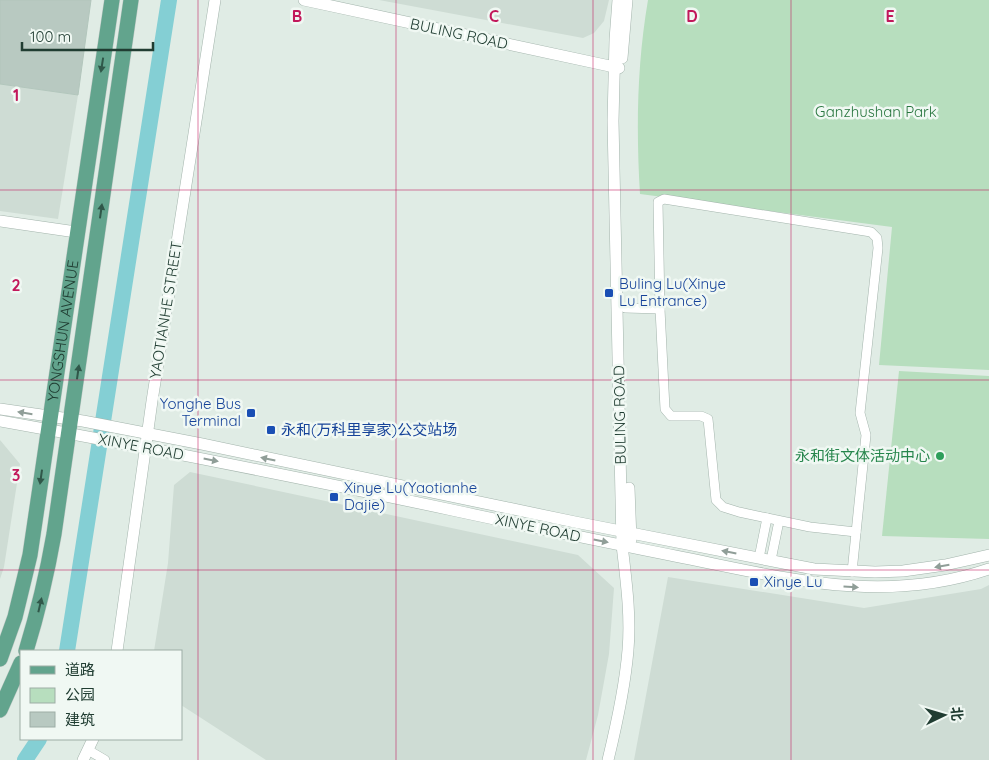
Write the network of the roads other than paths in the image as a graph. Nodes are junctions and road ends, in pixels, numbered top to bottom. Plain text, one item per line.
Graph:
1 (112, 0) edge
2 (131, 0) edge
3 (215, 0) edge
4 (304, 0) edge
5 (618, 0) edge
6 (626, 0) edge
7 (617, 68) junction
8 (0, 221) edge
9 (77, 226) junction
10 (88, 301) junction
11 (624, 308) junction
12 (660, 309) junction
13 (0, 409) edge
14 (0, 421) edge
15 (49, 423) junction
16 (76, 427) junction
17 (144, 433) junction
18 (143, 447) junction
19 (767, 518) junction
20 (779, 521) junction
21 (626, 532) junction
22 (856, 532) junction
23 (626, 546) junction
24 (989, 555) edge
25 (765, 559) junction
26 (989, 569) edge
27 (852, 572) junction
28 (26, 650) edge
29 (117, 650) edge
30 (0, 660) edge
31 (20, 665) edge
32 (0, 710) edge
33 (92, 740) edge
34 (85, 755) edge
35 (106, 760) edge
36 (608, 760) edge

1 -> 9 main road, YONGSHUN AVENUE
10 -> 2 main road, YONGSHUN AVENUE
3 - 17 street, YAOTIANHE STREET
4 - 7 street, BULING ROAD
5 - 7 street, BULING ROAD
6 - 7 street, BULING ROAD
7 - 11 street, BULING ROAD
7 - 21 street, BULING ROAD
8 - 9 street
9 - 10 main road
9 - 15 main road, YONGSHUN AVENUE
16 -> 10 main road, YONGSHUN AVENUE
11 - 12 street
11 - 21 street, BULING ROAD
12 - 19 street
12 - 22 street
15 -> 13 street, XINYE ROAD
14 - 15 street, XINYE ROAD
15 - 16 street, XINYE ROAD
15 -> 30 main road, YONGSHUN AVENUE
16 - 17 street, XINYE ROAD
16 - 18 street, XINYE ROAD
28 -> 16 main road, YONGSHUN AVENUE
17 - 18 street, YAOTIANHE STREET
21 -> 17 street, XINYE ROAD
18 -> 23 street, XINYE ROAD
18 - 29 street, YAOTIANHE STREET
19 - 20 street
19 - 25 street
20 - 22 street
20 - 25 street
21 - 23 street, BULING ROAD
25 -> 21 street, XINYE ROAD
22 - 27 street
23 -> 26 street, XINYE ROAD
23 - 36 street, BULING ROAD
24 -> 27 street, XINYE ROAD
25 - 27 street, XINYE ROAD
31 - 32 main road
33 - 34 street
34 - 35 street

